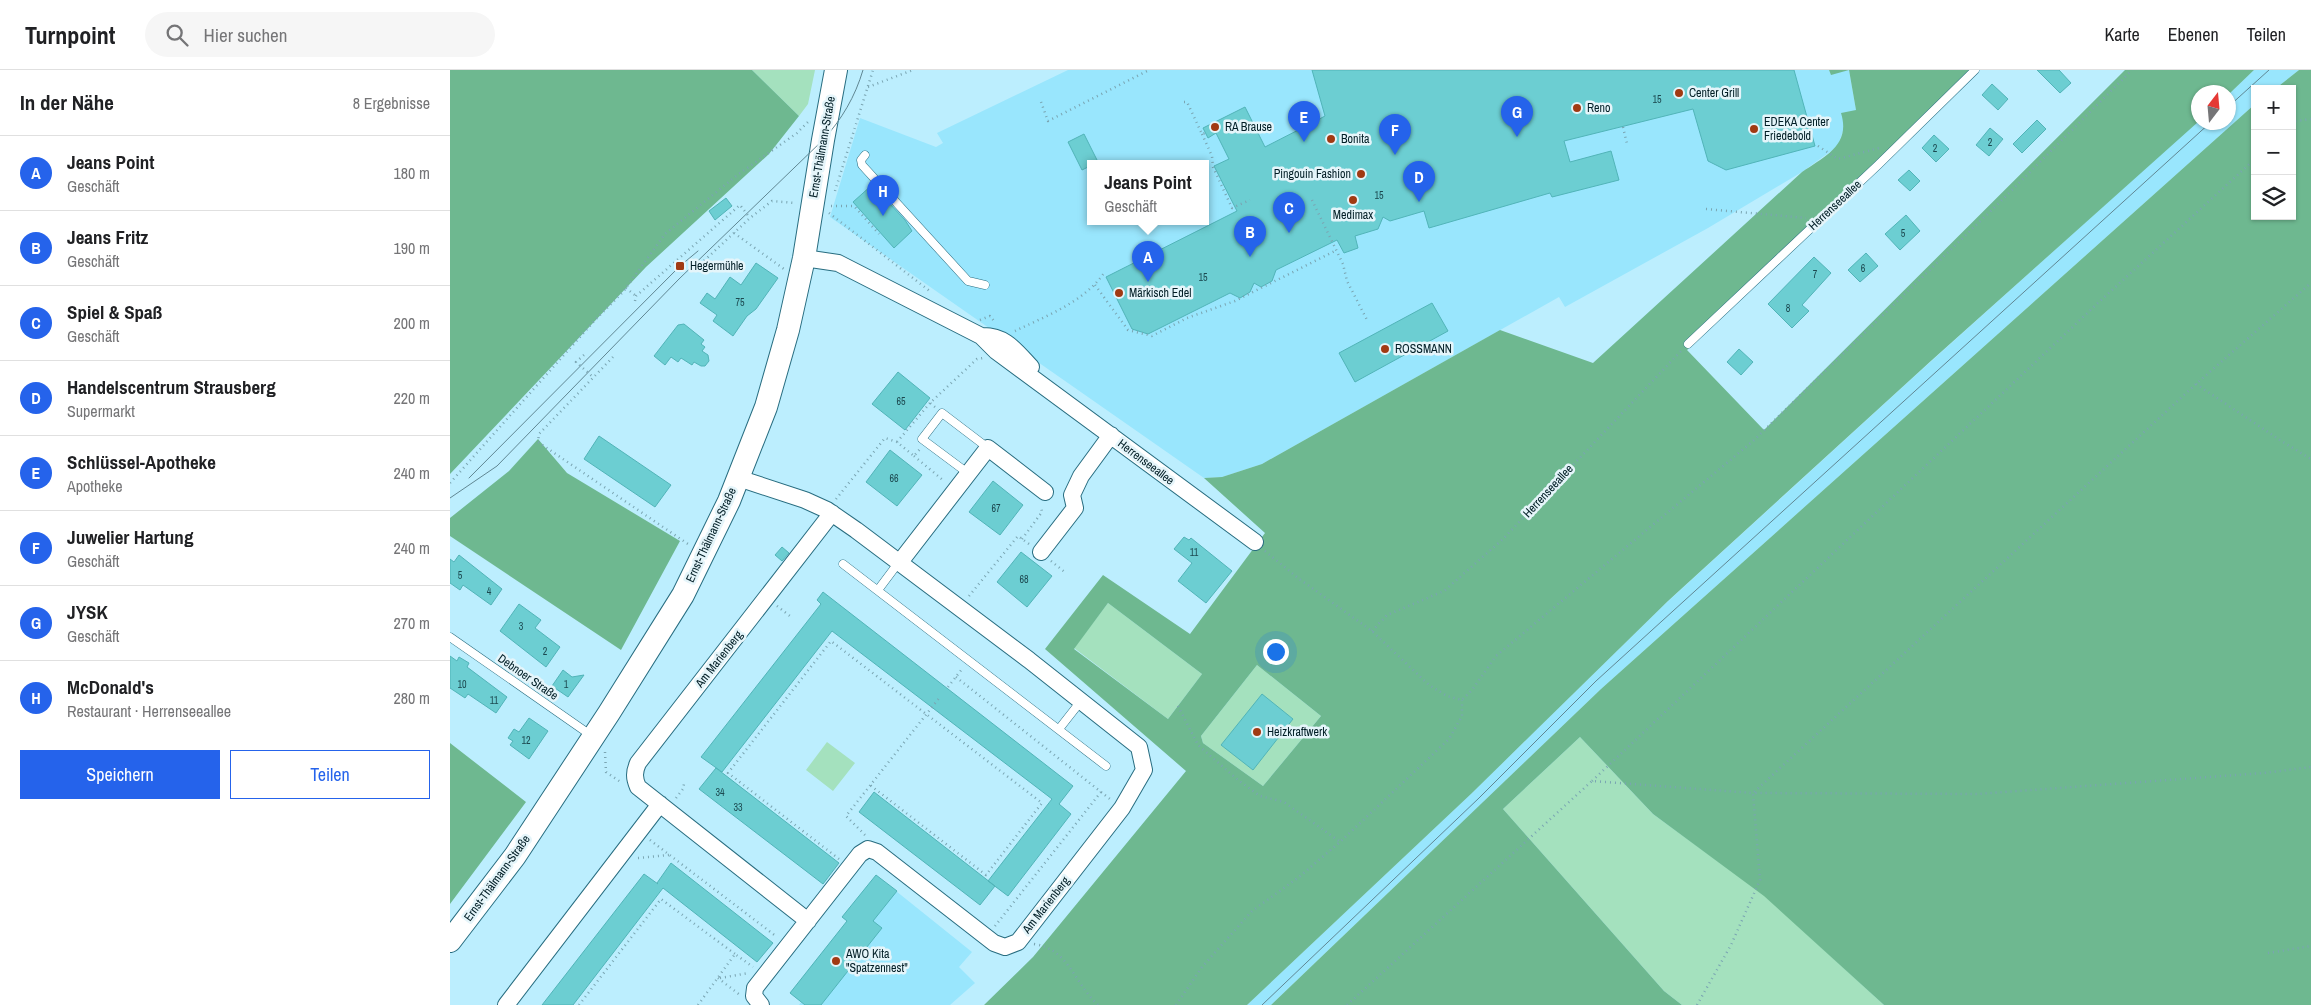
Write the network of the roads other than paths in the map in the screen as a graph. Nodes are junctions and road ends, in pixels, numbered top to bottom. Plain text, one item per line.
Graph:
1 (836, 70) edge
2 (1975, 70) edge
3 (865, 155) dead end
4 (795, 264) junction
5 (985, 285) dead end
6 (1688, 344) road end
7 (1111, 435) junction
8 (988, 448) junction
9 (969, 474) junction
10 (738, 478) junction
11 (1041, 497) road end
12 (832, 508) junction
13 (1255, 542) road end
14 (1041, 552) road end
15 (900, 562) junction
16 (843, 564) dead end
17 (878, 590) junction
18 (450, 637) edge
19 (1081, 701) junction
20 (1059, 729) junction
21 (596, 733) junction
22 (1106, 766) dead end
23 (660, 804) junction
24 (808, 921) junction
25 (450, 941) edge
26 (757, 1000) edge
27 (506, 1005) edge

1 - 4 main road, Ernst-Thälmann-Straße
2 - 6 lane, Herrenseeallee
3 - 5 lane
4 - 7 street, Herrenseeallee
4 - 10 main road, Ernst-Thälmann-Straße
7 - 13 street, Herrenseeallee
7 - 14 street
8 - 9 street
8 - 9 lane
8 - 11 street
9 - 15 street
10 - 12 street, Am Marienberg
10 - 21 main road, Ernst-Thälmann-Straße
12 - 15 street, Am Marienberg
12 - 23 street, Am Marienberg
15 - 17 lane
15 - 19 street, Am Marienberg
16 - 17 lane
17 - 20 lane
18 - 21 lane, Debnoer Straße
19 - 20 lane
19 - 24 street, Am Marienberg
20 - 22 lane
21 - 25 main road, Ernst-Thälmann-Straße
23 - 24 street
23 - 27 street
24 - 26 street

